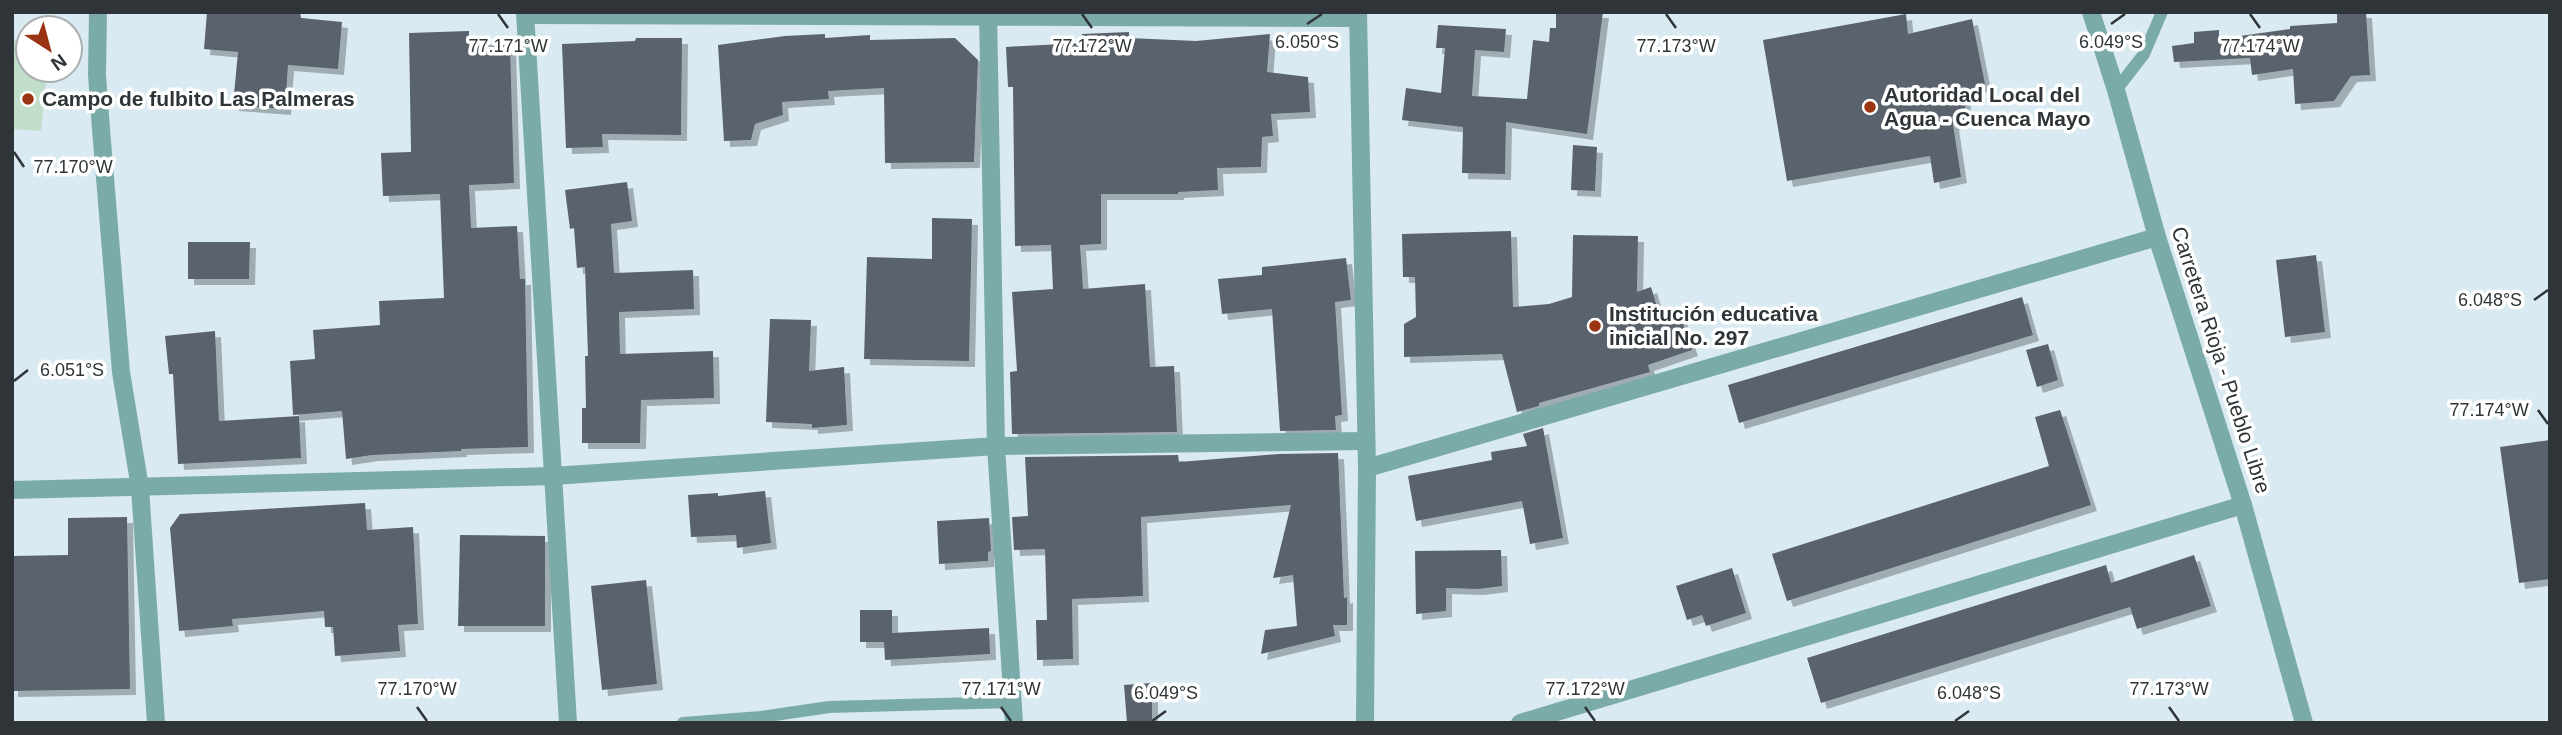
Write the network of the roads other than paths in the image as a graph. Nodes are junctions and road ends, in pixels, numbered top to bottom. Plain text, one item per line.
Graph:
1 (98, 12) edge
2 (2091, 12) edge
3 (2162, 12) edge
4 (525, 13) edge
5 (988, 14) edge
6 (1358, 15) edge
7 (2116, 90) junction
8 (2157, 237) junction
9 (1366, 441) junction
10 (996, 446) junction
11 (1367, 468) junction
12 (553, 476) junction
13 (140, 488) junction
14 (12, 490) edge
15 (2243, 505) junction
16 (1013, 702) junction
17 (156, 723) edge
18 (568, 723) edge
19 (683, 723) edge
20 (1014, 723) edge
21 (1365, 723) edge
22 (1520, 723) edge
23 (2304, 723) edge

1 - 13 street
2 - 7 street, Carretera Rioja - Pueblo Libre
3 - 7 lane
4 - 5 street
4 - 12 street
5 - 6 street
5 - 10 street
6 - 9 street
7 - 8 street, Carretera Rioja - Pueblo Libre
8 - 11 street
8 - 15 street, Carretera Rioja - Pueblo Libre
9 - 10 street
9 - 11 street
10 - 12 street
10 - 16 street
11 - 21 street
12 - 13 street
12 - 18 street
13 - 14 street
13 - 17 street
15 - 22 street
15 - 23 street, Carretera Rioja - Pueblo Libre
16 - 19 lane
16 - 20 street

